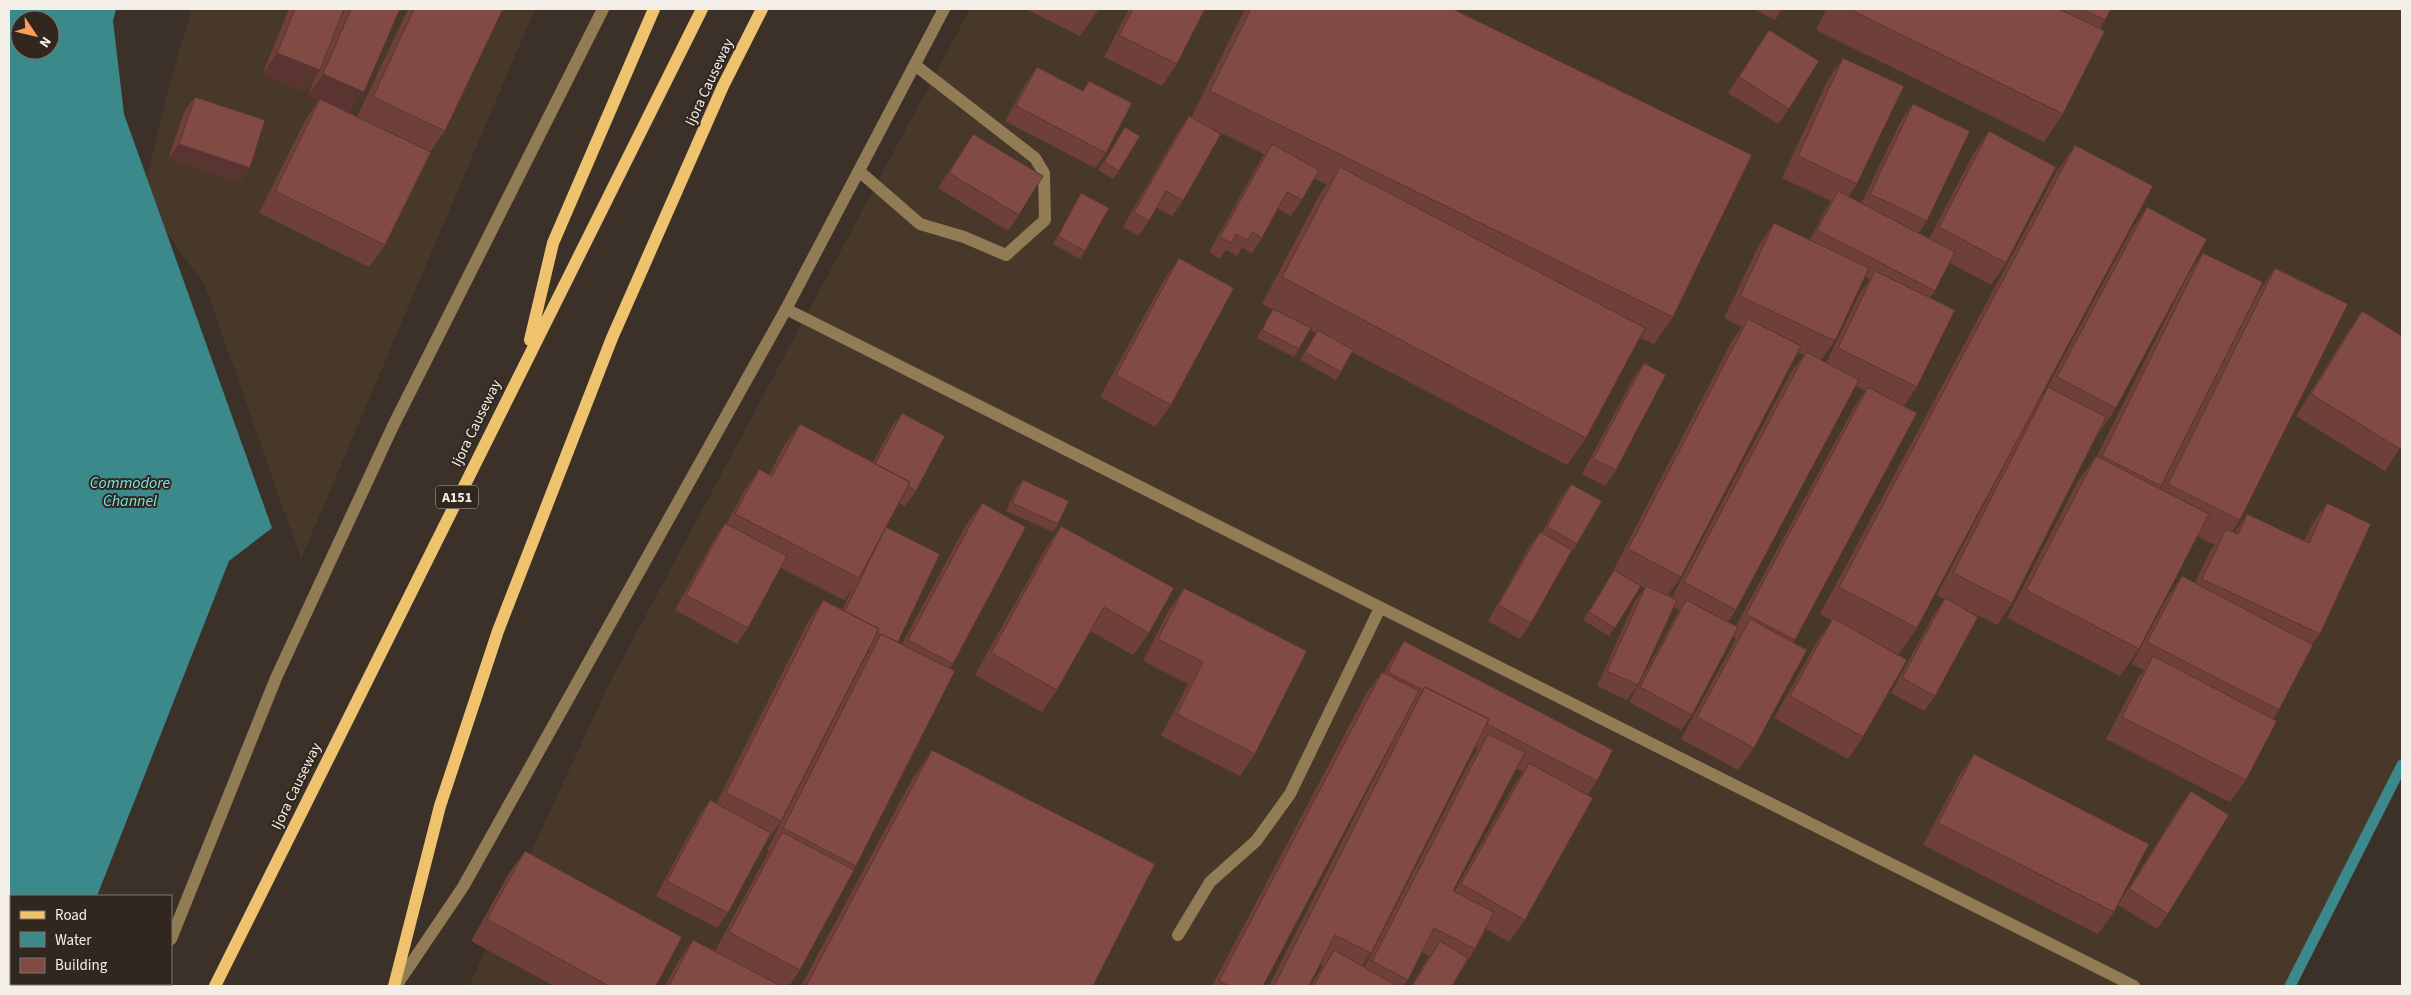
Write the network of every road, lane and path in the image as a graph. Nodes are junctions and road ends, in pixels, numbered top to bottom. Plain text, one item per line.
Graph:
1 (604, 9) edge
2 (654, 9) edge
3 (702, 9) edge
4 (762, 9) edge
5 (944, 9) edge
6 (914, 65) junction
7 (859, 171) junction
8 (786, 309) junction
9 (525, 361) junction
10 (1380, 608) junction
11 (1178, 935) dead end
12 (172, 937) edge
13 (215, 986) edge
14 (395, 986) edge
15 (2134, 986) edge

1 - 12 street
2 - 9 main road
3 - 9 main road, Ijora Causeway / A151
4 - 14 main road, Ijora Causeway
5 - 6 street
6 - 7 street
6 - 7 street
7 - 8 street
8 - 10 street
8 - 14 street
9 - 13 main road, Ijora Causeway / A151
10 - 11 street
10 - 15 street

